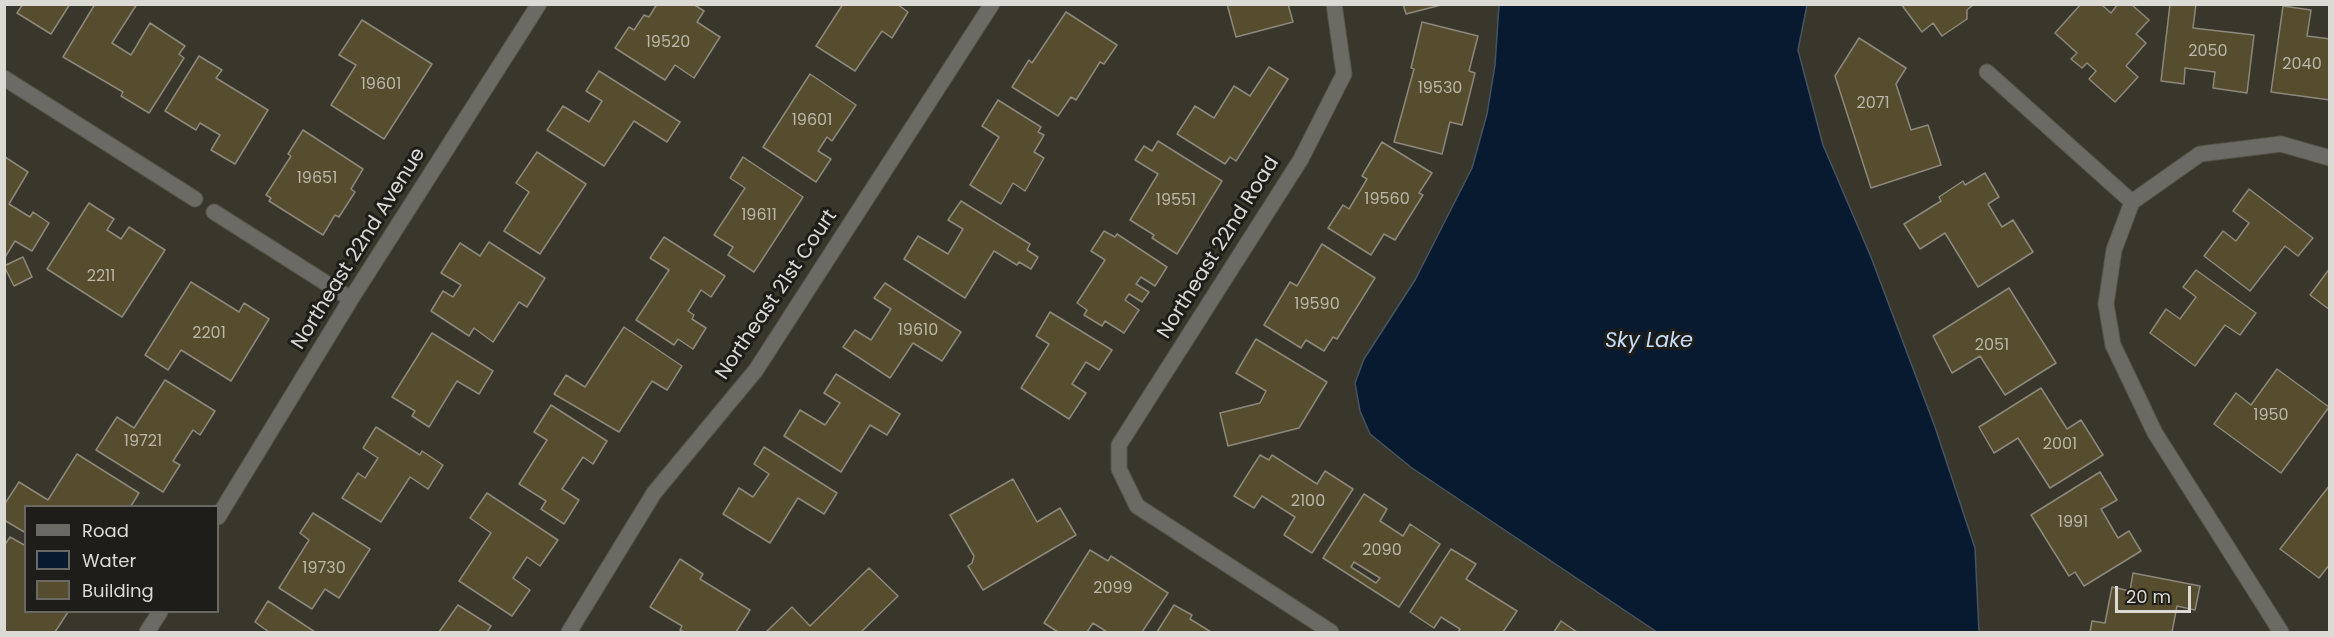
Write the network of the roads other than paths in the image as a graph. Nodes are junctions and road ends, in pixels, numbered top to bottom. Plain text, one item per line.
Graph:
1 (539, 4) edge
2 (992, 4) edge
3 (1334, 4) edge
4 (1988, 72) dead end
5 (4, 78) edge
6 (2330, 158) edge
7 (195, 199) dead end
8 (2132, 202) junction
9 (214, 212) dead end
10 (351, 299) junction
11 (219, 515) edge
12 (159, 613) edge
13 (575, 630) edge
14 (147, 633) edge
15 (1331, 633) edge
16 (2281, 633) edge

1 - 10 street, Northeast 22nd Avenue
2 - 13 street, Northeast 21st Court
3 - 15 street, Northeast 22nd Road
4 - 8 street
5 - 7 street
6 - 8 street
8 - 16 street
9 - 10 street
10 - 11 street, Northeast 22nd Avenue
12 - 14 street

